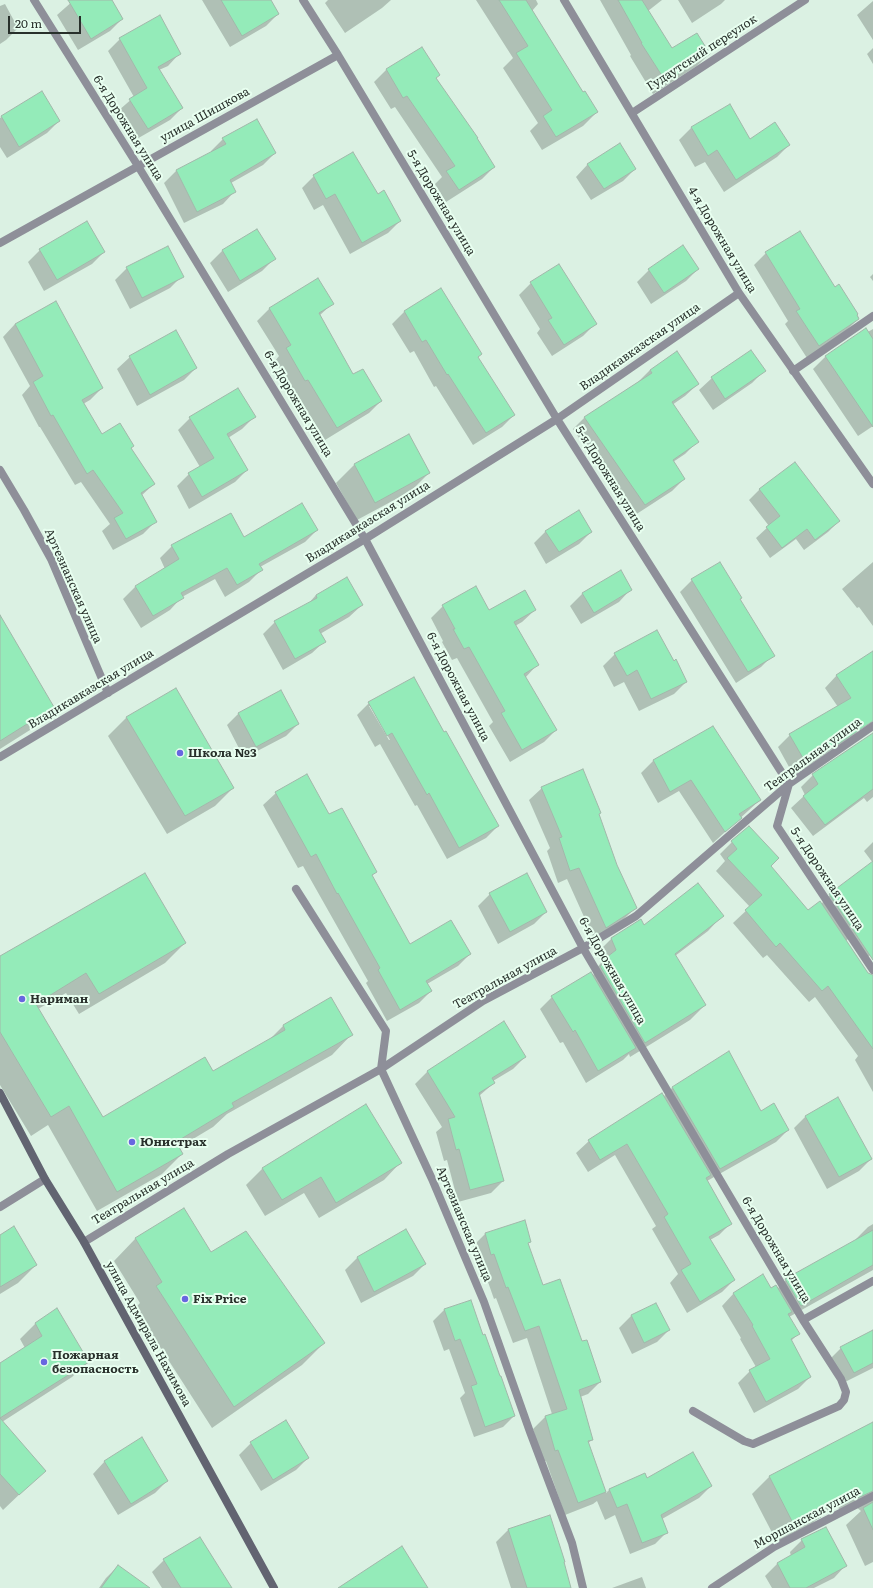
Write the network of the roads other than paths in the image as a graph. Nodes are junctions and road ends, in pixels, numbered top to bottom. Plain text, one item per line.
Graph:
1 (34, 0) edge
2 (303, 0) edge
3 (564, 0) edge
4 (805, 0) edge
5 (338, 55) junction
6 (632, 114) junction
7 (138, 166) junction
8 (0, 243) edge
9 (739, 293) junction
10 (873, 316) edge
11 (793, 371) junction
12 (557, 419) junction
13 (0, 470) edge
14 (873, 484) edge
15 (366, 539) junction
16 (108, 693) junction
17 (873, 726) edge
18 (0, 756) edge
19 (789, 784) junction
20 (296, 889) dead end
21 (583, 948) junction
22 (873, 970) edge
23 (381, 1069) junction
24 (0, 1092) edge
25 (46, 1178) junction
26 (0, 1207) edge
27 (84, 1242) junction
28 (873, 1282) edge
29 (803, 1320) junction
30 (693, 1411) dead end
31 (873, 1496) edge
32 (274, 1588) edge
33 (584, 1588) edge
34 (712, 1588) edge

1 - 7 street, 6-я Дорожная улица
2 - 5 street, 5-я Дорожная улица
3 - 6 street, 4-я Дорожная улица
4 - 6 street, Гудаутский переулок
5 - 7 street, улица Шишкова
5 - 12 street, 5-я Дорожная улица
6 - 9 street, 4-я Дорожная улица
7 - 8 street, улица Шишкова
7 - 15 street, 6-я Дорожная улица
9 - 11 street, 4-я Дорожная улица
9 - 12 street, Владикавказская улица
10 - 11 street
11 - 14 street, 4-я Дорожная улица
12 - 15 street, Владикавказская улица
12 - 19 street, 5-я Дорожная улица
13 - 16 street, Артезианская улица
15 - 16 street, Владикавказская улица
15 - 21 street, 6-я Дорожная улица
16 - 18 street, Владикавказская улица
17 - 19 street, Театральная улица
19 - 21 street, Театральная улица
19 - 22 street, 5-я Дорожная улица
20 - 23 street
21 - 23 street, Театральная улица
21 - 29 street, 6-я Дорожная улица
23 - 27 street, Театральная улица
23 - 33 street, Артезианская улица
24 - 25 main road, улица Адмирала Нахимова
25 - 26 street
25 - 27 main road, улица Адмирала Нахимова
27 - 32 main road, улица Адмирала Нахимова
28 - 29 street
29 - 30 street, 6-я Дорожная улица
31 - 34 street, Моршанская улица

